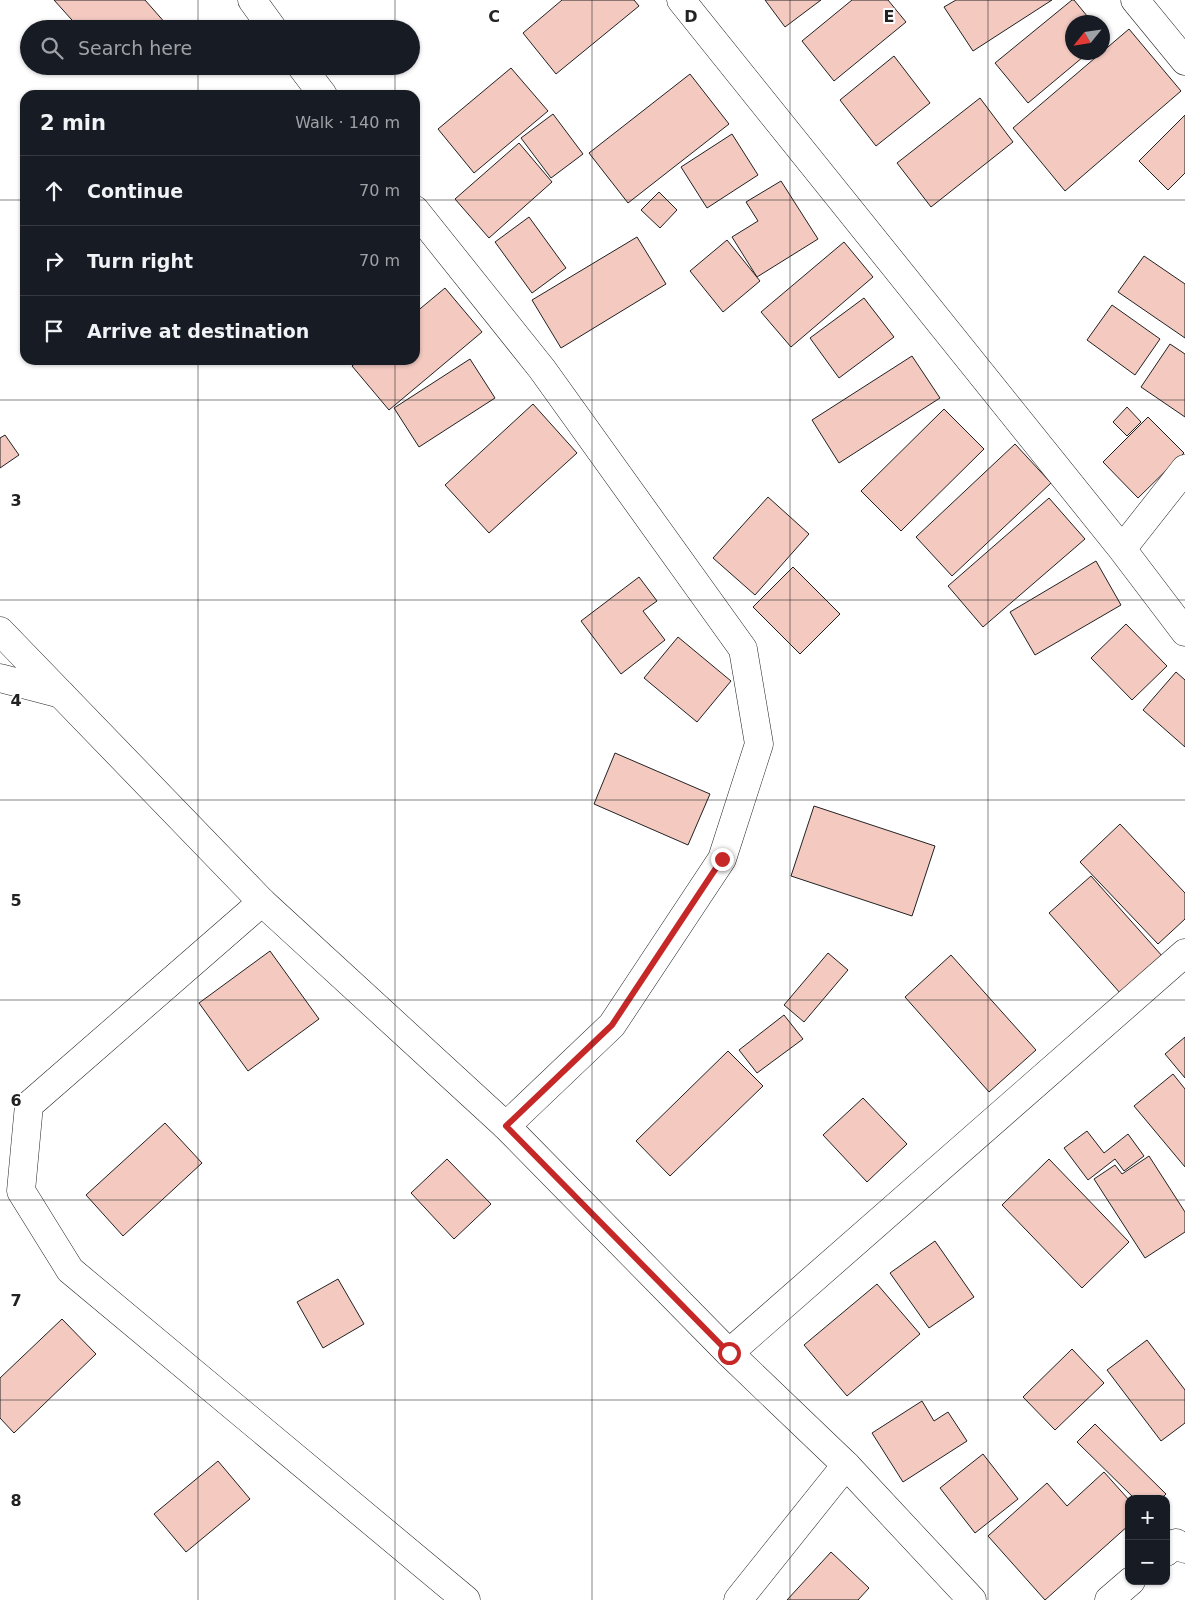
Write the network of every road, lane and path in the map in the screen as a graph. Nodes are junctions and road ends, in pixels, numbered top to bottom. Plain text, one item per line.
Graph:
1 (252, 0) edge
2 (681, 0) edge
3 (1135, 0) edge
4 (267, 20) edge
5 (1185, 61) edge
6 (309, 75) edge
7 (319, 90) edge
8 (420, 216) edge
9 (1185, 469) edge
10 (1122, 549) junction
11 (0, 631) edge
12 (1185, 632) edge
13 (0, 678) edge
14 (61, 694) junction
15 (262, 902) junction
16 (1185, 954) edge
17 (506, 1126) junction
18 (729, 1353) junction
19 (846, 1465) junction
20 (1170, 1548) edge
21 (1185, 1549) edge
22 (1126, 1585) edge
23 (466, 1600) edge
24 (738, 1600) edge
25 (972, 1600) edge
26 (1109, 1600) edge

1 - 4 street
2 - 10 street
3 - 5 street
6 - 7 street
8 - 17 street
9 - 10 street
10 - 12 street
11 - 14 street
13 - 14 street
14 - 15 street
15 - 17 street
15 - 23 street
16 - 18 street
17 - 18 street
18 - 19 street
19 - 24 street
19 - 25 street
20 - 21 street
22 - 26 street

